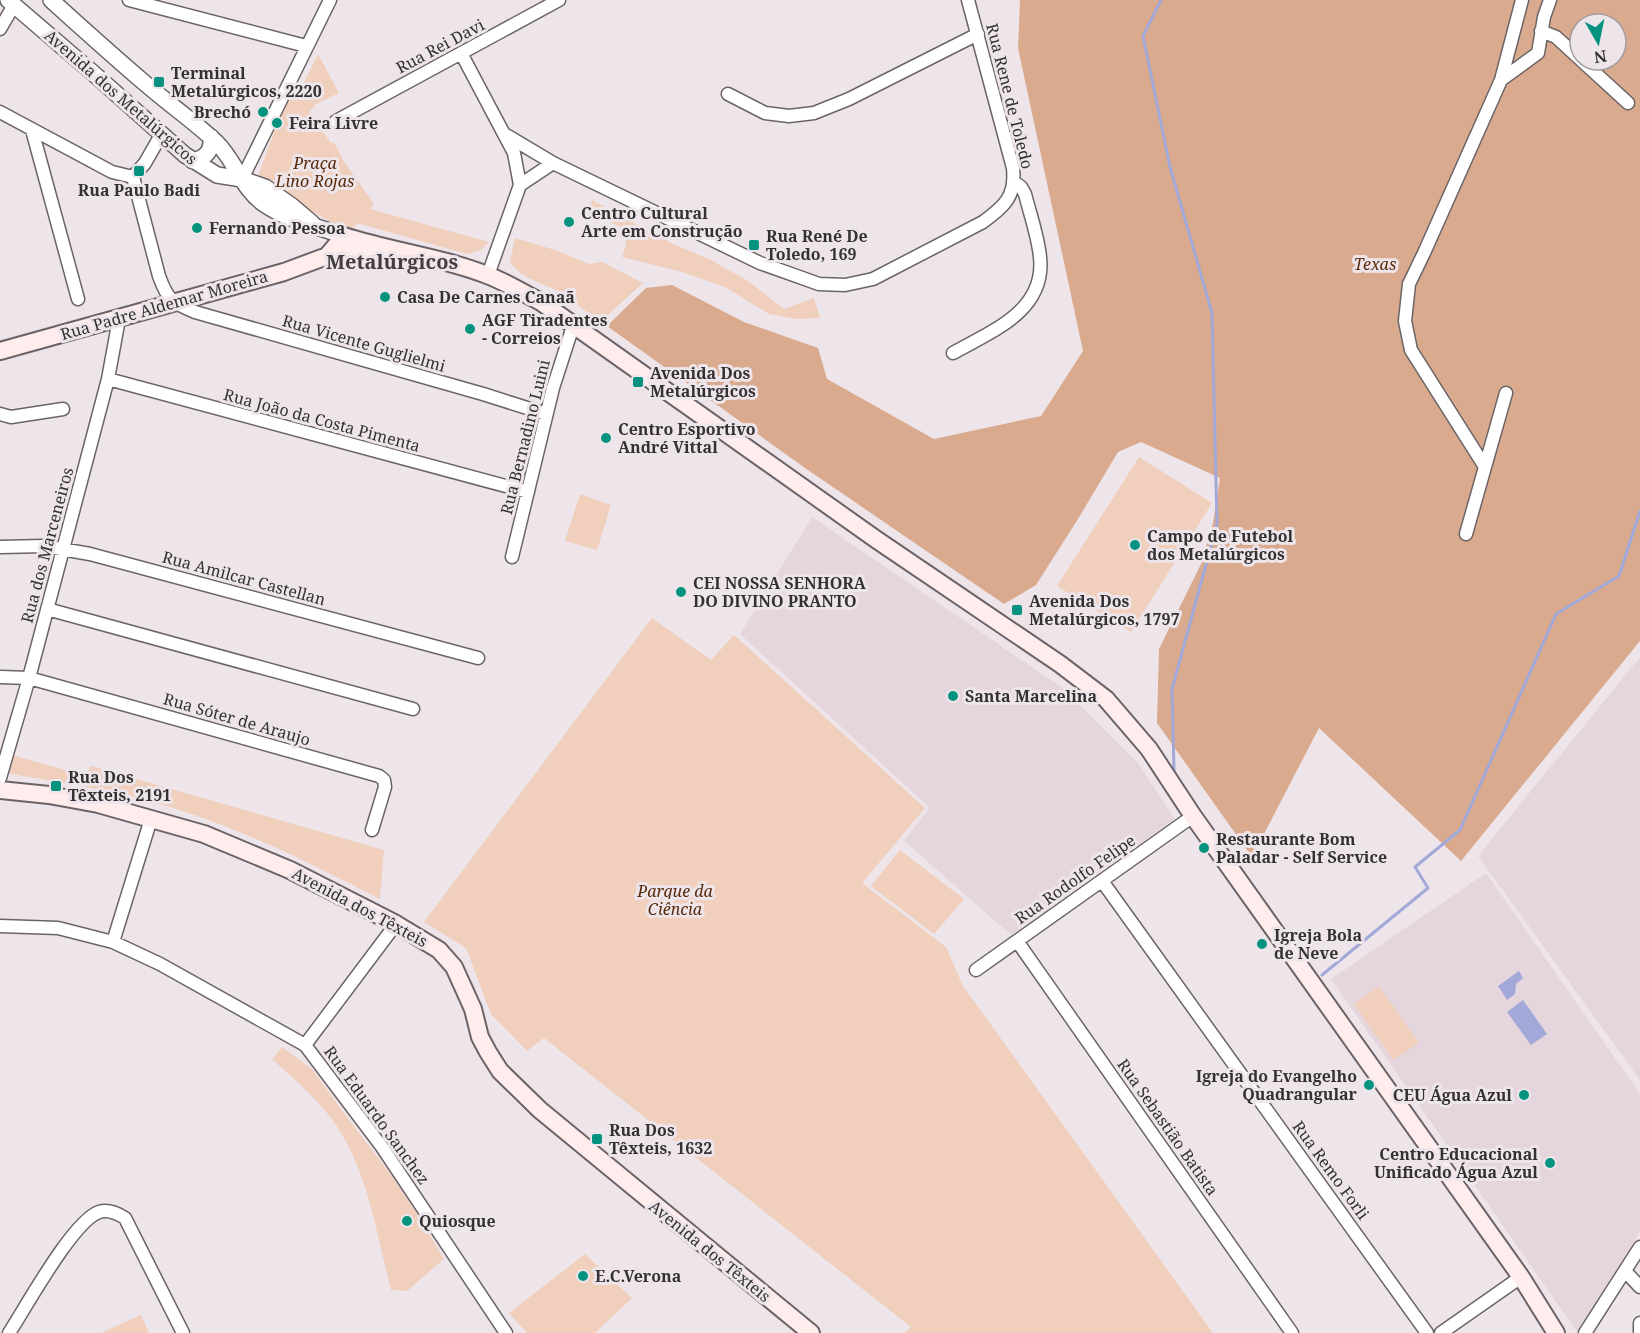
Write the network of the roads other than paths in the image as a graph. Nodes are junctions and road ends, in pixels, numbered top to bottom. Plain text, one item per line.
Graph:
1 (51, 0) edge
2 (129, 0) edge
3 (330, 0) edge
4 (559, 0) edge
5 (968, 0) edge
6 (1522, 0) edge
7 (1550, 0) edge
8 (11, 3) edge
9 (0, 29) edge
10 (1541, 31) junction
11 (978, 34) junction
12 (306, 46) junction
13 (1568, 48) edge
14 (461, 53) junction
15 (1595, 72) edge
16 (1501, 80) junction
17 (728, 94) dead end
18 (1628, 103) dead end
19 (0, 112) edge
20 (336, 121) dead end
21 (32, 130) junction
22 (505, 134) junction
23 (161, 135) junction
24 (211, 137) junction
25 (193, 161) junction
26 (554, 163) junction
27 (133, 177) junction
28 (242, 179) junction
29 (1014, 182) junction
30 (520, 185) junction
31 (345, 236) junction
32 (376, 246) junction
33 (327, 256) junction
34 (488, 275) junction
35 (78, 299) dead end
36 (173, 303) junction
37 (119, 319) junction
38 (573, 326) junction
39 (0, 351) edge
40 (953, 353) dead end
41 (108, 380) junction
42 (1506, 393) dead end
43 (63, 409) dead end
44 (0, 414) edge
45 (546, 414) junction
46 (1485, 467) junction
47 (528, 492) junction
48 (1466, 534) dead end
49 (0, 547) edge
50 (63, 548) junction
51 (512, 557) dead end
52 (47, 609) junction
53 (478, 658) dead end
54 (0, 677) edge
55 (29, 678) junction
56 (413, 710) dead end
57 (0, 778) edge
58 (0, 790) edge
59 (1193, 816) junction
60 (152, 819) junction
61 (372, 830) dead end
62 (1102, 881) junction
63 (396, 924) junction
64 (0, 926) edge
65 (1017, 941) junction
66 (112, 942) junction
67 (976, 970) dead end
68 (305, 1045) junction
69 (1640, 1247) edge
70 (1625, 1272) junction
71 (1521, 1277) junction
72 (1640, 1287) edge
73 (1640, 1323) edge
74 (1640, 1331) edge
75 (1555, 1332) edge
76 (9, 1333) edge
77 (183, 1333) edge
78 (506, 1333) edge
79 (811, 1333) edge
80 (1292, 1333) edge
81 (1427, 1333) edge
82 (1441, 1333) edge
83 (1586, 1333) edge

1 - 24 street, Avenida dos Metalúrgicos
2 - 12 street
3 - 12 street
4 - 14 street, Rua Rei Davi
5 - 11 street, Rua Rene de Toledo
6 - 16 street
7 - 10 street
8 - 9 street
8 - 23 street, Avenida dos Metalúrgicos
10 - 13 street
10 - 16 street
11 - 17 street
11 - 29 street, Rua Rene de Toledo
12 - 28 street
14 - 20 street, Rua Rei Davi
14 - 22 street
15 - 18 street
16 - 46 street
19 - 21 street
21 - 27 street
21 - 35 street
22 - 26 street, Rua Rene de Toledo
22 - 30 street
23 - 25 street, Avenida dos Metalúrgicos
23 - 27 street
24 - 25 street
24 - 28 street, Avenida dos Metalúrgicos
25 - 28 street, Avenida dos Metalúrgicos
26 - 29 street, Rua Rene de Toledo
26 - 30 street
27 - 36 street
28 - 31 street, Avenida dos Metalúrgicos
29 - 40 street
30 - 34 street
31 - 32 main road, Avenida dos Metalúrgicos
31 - 33 main road, Rua Padre Aldemar Moreira
32 - 33 main road, Rua Padre Aldemar Moreira
32 - 34 main road, Avenida dos Metalúrgicos
33 - 36 main road, Rua Padre Aldemar Moreira
34 - 38 main road, Avenida dos Metalúrgicos
36 - 37 main road, Rua Padre Aldemar Moreira
36 - 45 street, Rua Vicente Guglielmi
37 - 39 main road, Rua Padre Aldemar Moreira
37 - 41 street, Rua dos Marceneiros
38 - 45 street, Rua Bernadino Luini
38 - 59 main road, Avenida dos Metalúrgicos
41 - 47 street, Rua João da Costa Pimenta
41 - 50 street, Rua dos Marceneiros
42 - 46 street
43 - 44 street
45 - 47 street, Rua Bernadino Luini
46 - 48 street
47 - 51 street, Rua Bernadino Luini
49 - 50 street, Rua Amilcar Castellan
50 - 52 street, Rua dos Marceneiros
50 - 53 street, Rua Amilcar Castellan
52 - 55 street, Rua dos Marceneiros
52 - 56 street
54 - 55 street, Rua Sóter de Araujo
55 - 57 street, Rua dos Marceneiros
55 - 61 street, Rua Sóter de Araujo
58 - 60 main road, Avenida dos Têxteis
59 - 62 street, Rua Rodolfo Felipe
59 - 71 main road, Avenida dos Metalúrgicos
60 - 63 main road, Avenida dos Têxteis
60 - 66 street
62 - 65 street, Rua Rodolfo Felipe
62 - 81 street, Rua Remo Forli
63 - 68 street
63 - 79 main road, Avenida dos Têxteis
64 - 66 street, Rua Eduardo Sanchez
65 - 67 street, Rua Rodolfo Felipe
65 - 80 street, Rua Sebastião Batista
66 - 68 street, Rua Eduardo Sanchez
68 - 78 street, Rua Eduardo Sanchez
69 - 70 street
70 - 72 street
70 - 83 street
71 - 75 main road, Avenida dos Metalúrgicos
71 - 82 street
73 - 74 street
76 - 77 street

